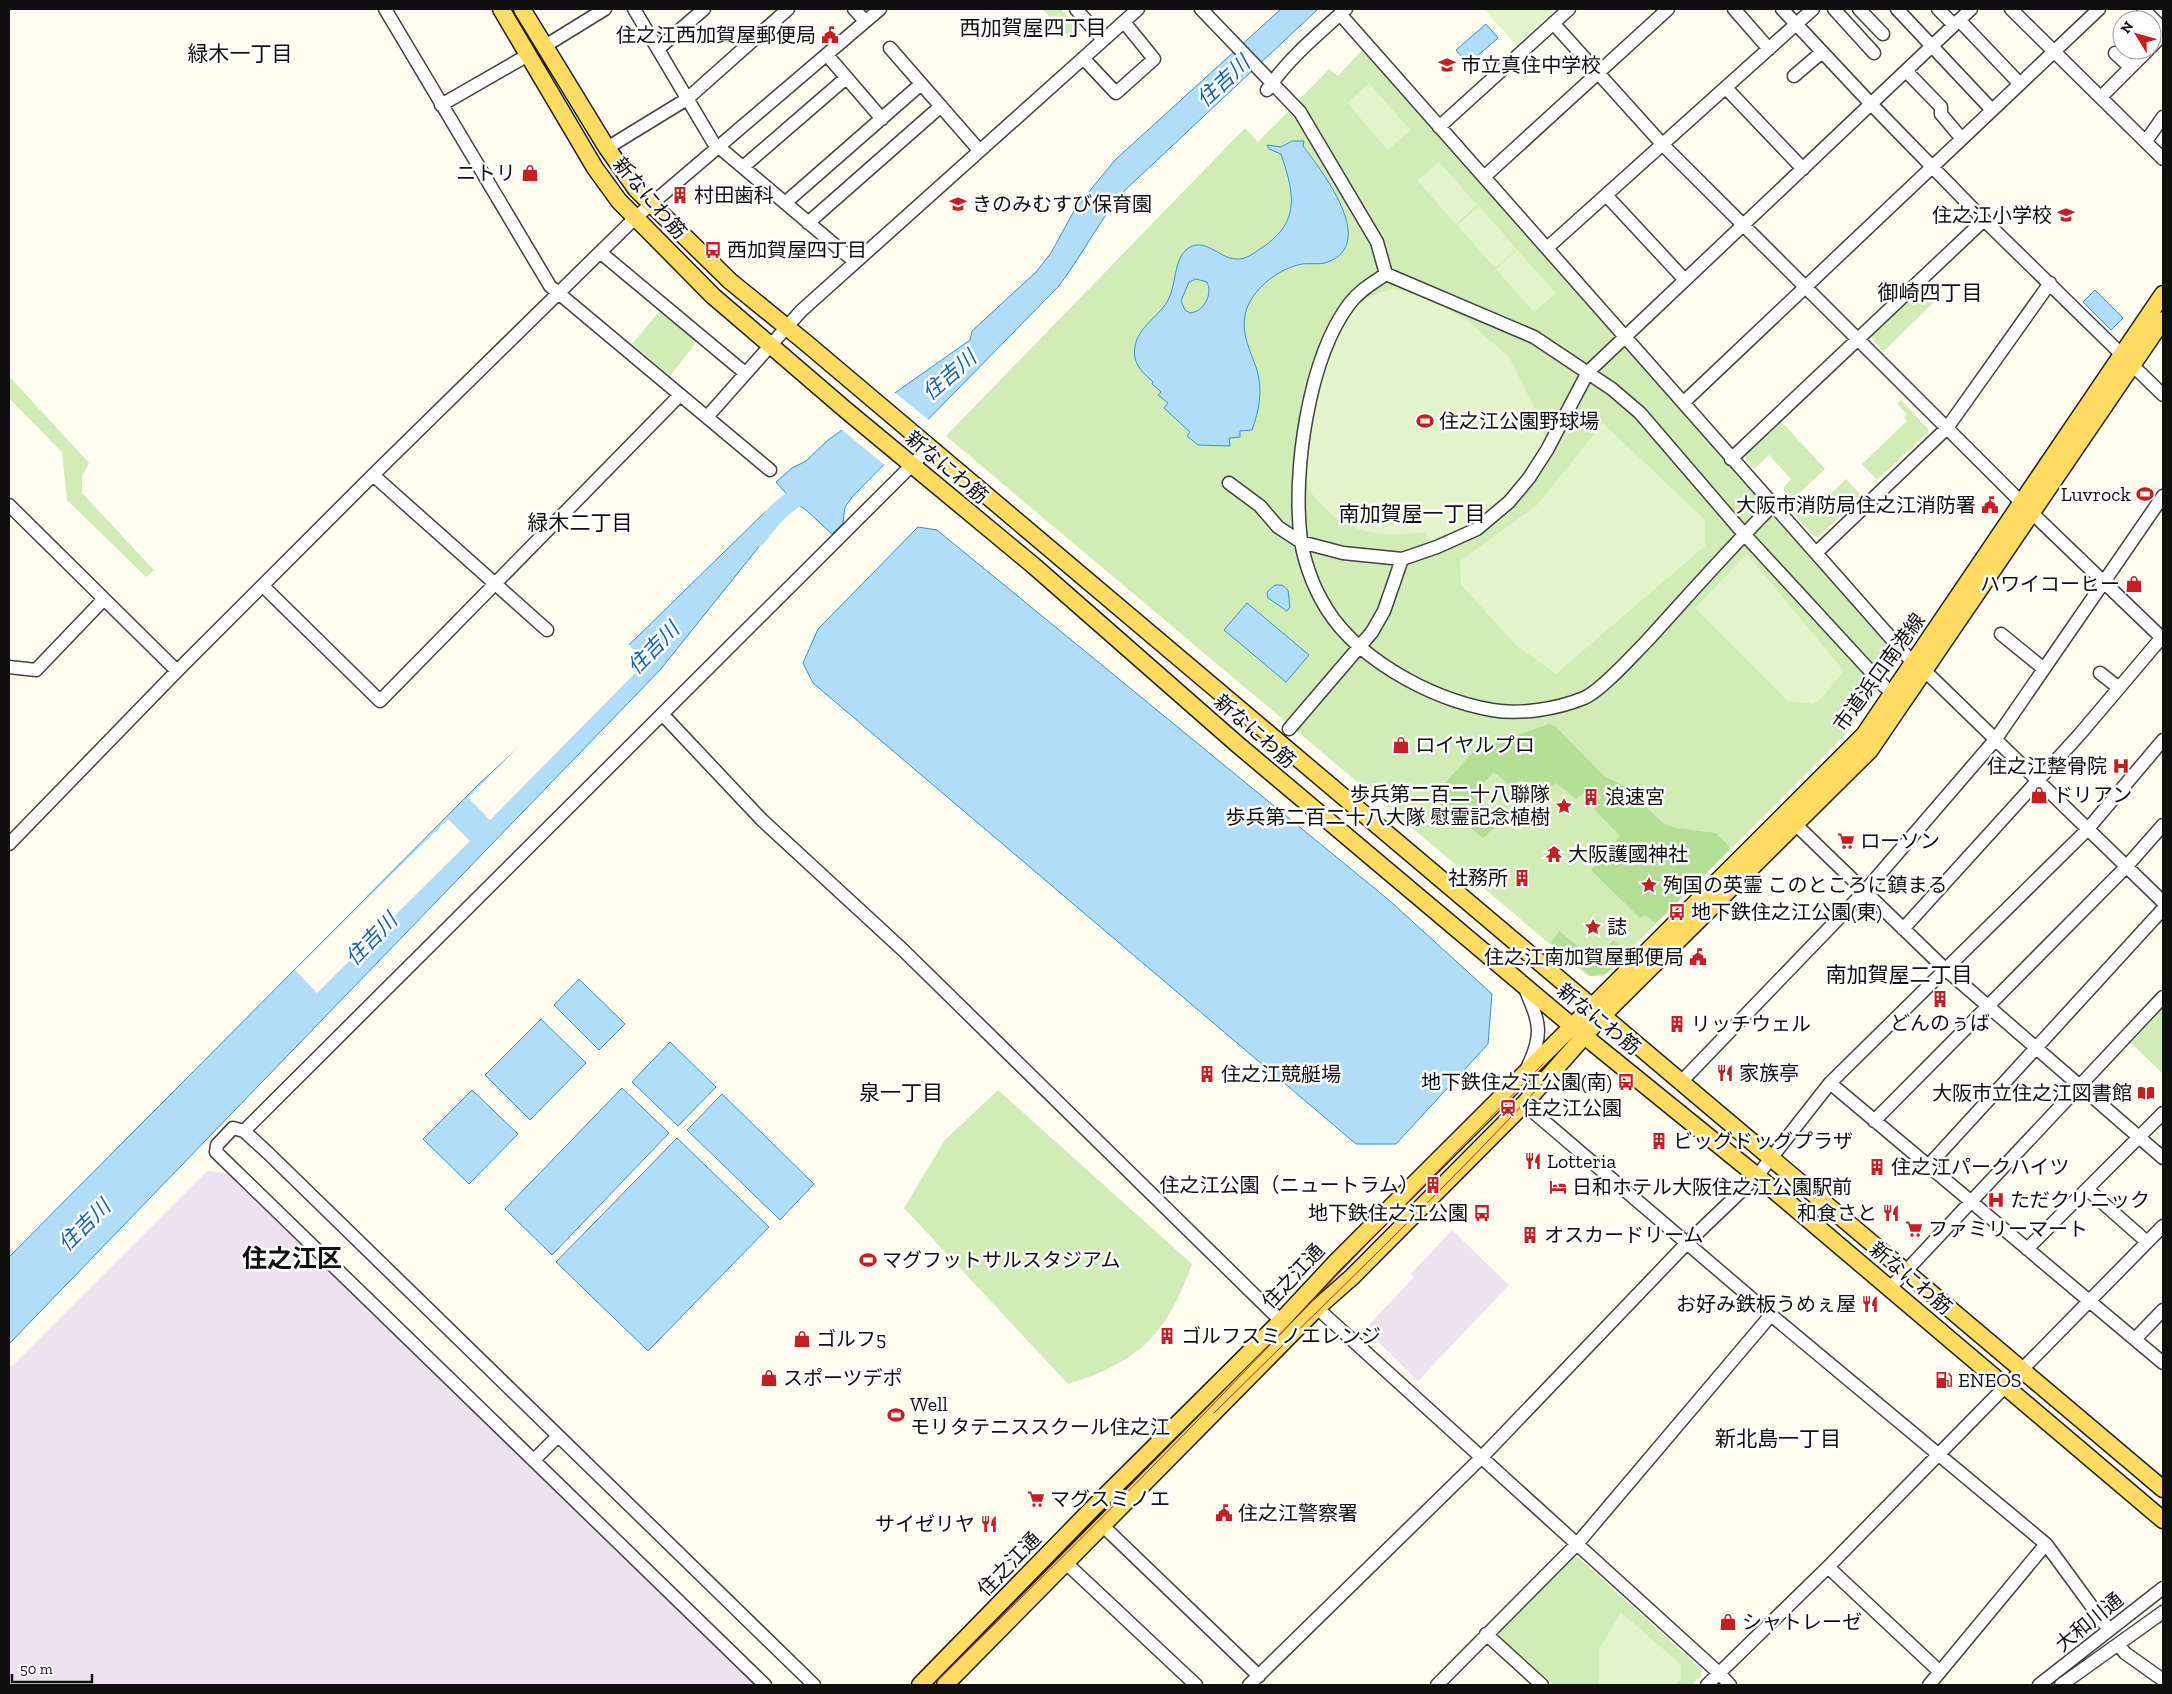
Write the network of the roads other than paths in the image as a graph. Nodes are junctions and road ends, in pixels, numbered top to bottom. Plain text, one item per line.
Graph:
1 (385, 9) edge
2 (500, 9) edge
3 (522, 9) edge
4 (605, 9) edge
5 (634, 9) edge
6 (704, 9) edge
7 (788, 9) edge
8 (854, 9) edge
9 (880, 9) edge
10 (1076, 9) edge
11 (1138, 9) edge
12 (1201, 9) edge
13 (1569, 9) edge
14 (1734, 9) edge
15 (1782, 9) edge
16 (1813, 9) edge
17 (1834, 9) edge
18 (1859, 9) edge
19 (1897, 9) edge
20 (1938, 9) edge
21 (1971, 9) edge
22 (2011, 9) edge
23 (2098, 9) edge
24 (2143, 9) edge
25 (1343, 11) edge
26 (1662, 11) edge
27 (865, 21) junction
28 (1124, 22) junction
29 (1553, 23) junction
30 (1956, 23) junction
31 (1796, 24) junction
32 (2163, 29) edge
33 (1861, 38) junction
34 (1103, 40) junction
35 (545, 46) junction
36 (1932, 46) junction
37 (890, 48) dead end
38 (658, 49) junction
39 (1769, 49) junction
40 (2054, 51) junction
41 (1822, 52) junction
42 (1874, 53) dead end
43 (528, 55) junction
44 (826, 55) junction
45 (1083, 58) junction
46 (2122, 60) edge
47 (2138, 60) edge
48 (2130, 68) junction
49 (1906, 71) junction
50 (1597, 72) junction
51 (1794, 76) dead end
52 (846, 78) junction
53 (921, 84) junction
54 (1270, 84) junction
55 (2020, 84) junction
56 (1726, 88) junction
57 (2100, 97) junction
58 (687, 99) junction
59 (1871, 104) junction
60 (441, 105) junction
61 (941, 106) junction
62 (1992, 110) junction
63 (2163, 117) edge
64 (882, 118) junction
65 (1439, 127) junction
66 (1962, 139) junction
67 (2146, 142) junction
68 (1663, 145) junction
69 (719, 147) junction
70 (607, 148) junction
71 (980, 150) junction
72 (2163, 159) edge
73 (743, 167) junction
74 (1933, 167) junction
75 (1803, 169) junction
76 (1484, 177) junction
77 (1606, 195) junction
78 (785, 203) junction
79 (650, 204) junction
80 (635, 218) junction
81 (1984, 220) junction
82 (808, 223) junction
83 (1743, 225) junction
84 (1547, 248) junction
85 (600, 253) junction
86 (855, 262) junction
87 (1386, 274) junction
88 (1686, 280) junction
89 (2050, 284) junction
90 (1806, 287) junction
91 (559, 293) junction
92 (2163, 294) edge
93 (2163, 320) edge
94 (785, 327) junction
95 (1858, 338) junction
96 (1623, 339) junction
97 (770, 344) junction
98 (2127, 360) junction
99 (1588, 372) junction
100 (745, 373) junction
101 (680, 395) junction
102 (2163, 395) edge
103 (1684, 402) junction
104 (707, 417) junction
105 (1947, 428) junction
106 (924, 444) junction
107 (1731, 459) junction
108 (908, 462) junction
109 (770, 470) dead end
110 (373, 475) junction
111 (1229, 483) dead end
112 (2163, 496) edge
113 (9, 505) edge
114 (1773, 505) junction
115 (2026, 508) junction
116 (1744, 534) junction
117 (1301, 542) junction
118 (1816, 553) junction
119 (1402, 559) junction
120 (2104, 582) junction
121 (495, 585) junction
122 (263, 586) junction
123 (104, 599) junction
124 (547, 630) dead end
125 (2001, 634) dead end
126 (2163, 638) edge
127 (1359, 646) junction
128 (9, 659) edge
129 (9, 667) edge
130 (1919, 667) junction
131 (2044, 669) junction
132 (177, 672) junction
133 (2100, 673) dead end
134 (1885, 687) dead end
135 (2119, 688) junction
136 (663, 715) junction
137 (1289, 730) dead end
138 (1995, 740) junction
139 (2163, 740) edge
140 (2037, 781) junction
141 (1790, 819) junction
142 (2163, 825) edge
143 (2087, 830) junction
144 (9, 844) edge
145 (2126, 867) junction
146 (1865, 892) junction
147 (2163, 902) edge
148 (2163, 909) edge
149 (1903, 929) junction
150 (1944, 968) junction
151 (1524, 985) junction
152 (2163, 997) edge
153 (1988, 1007) junction
154 (1597, 1011) junction
155 (1572, 1026) junction
156 (1586, 1035) junction
157 (2035, 1048) junction
158 (1525, 1073) junction
159 (1681, 1082) junction
160 (1830, 1084) junction
161 (2080, 1085) junction
162 (1524, 1104) junction
163 (2163, 1113) edge
164 (1874, 1121) junction
165 (244, 1131) junction
166 (2140, 1137) junction
167 (1772, 1157) junction
168 (2163, 1158) edge
169 (1928, 1166) junction
170 (1757, 1176) junction
171 (2087, 1189) junction
172 (1970, 1201) junction
173 (2163, 1226) edge
174 (2147, 1242) junction
175 (1688, 1243) junction
176 (2027, 1249) junction
177 (1904, 1271) junction
178 (1890, 1288) junction
179 (2089, 1301) junction
180 (1317, 1308) junction
181 (2163, 1310) edge
182 (1771, 1315) junction
183 (1280, 1321) junction
184 (2135, 1339) junction
185 (2163, 1363) edge
186 (2022, 1369) junction
187 (2005, 1386) junction
188 (558, 1436) junction
189 (1938, 1454) junction
190 (1481, 1458) junction
191 (534, 1460) junction
192 (2163, 1489) edge
193 (2163, 1520) edge
194 (1103, 1526) junction
195 (1577, 1544) junction
196 (2046, 1544) junction
197 (1066, 1564) junction
198 (1828, 1567) junction
199 (2163, 1588) edge
200 (2163, 1612) edge
201 (2109, 1630) junction
202 (1486, 1634) junction
203 (2119, 1645) junction
204 (1940, 1672) junction
205 (1720, 1674) junction
206 (1259, 1676) junction
207 (2163, 1680) edge
208 (949, 1684) edge
209 (765, 1685) edge
210 (814, 1685) edge
211 (920, 1685) edge
212 (1196, 1685) edge
213 (1249, 1685) edge
214 (1437, 1685) edge
215 (1542, 1685) edge
216 (1707, 1685) edge
217 (1730, 1685) edge
218 (1929, 1685) edge
219 (2039, 1685) edge
220 (2061, 1685) edge

1 - 60 street
2 - 43 main road, 新なにわ筋
3 - 35 main road, 新なにわ筋
4 - 35 street
5 - 38 street
6 - 38 street
7 - 58 street
8 - 27 street
9 - 27 street
10 - 34 street
11 - 28 street
12 - 54 street
13 - 29 street
14 - 39 street
15 - 31 street
16 - 31 street
17 - 33 street
18 - 33 street
19 - 36 street
20 - 30 street
21 - 30 street
22 - 40 street
23 - 40 street
24 - 32 street
25 - 54 street
25 - 65 street
26 - 50 street
27 - 44 street
28 - 34 street
28 - 45 street
29 - 50 street
29 - 65 street
30 - 36 street
30 - 55 street
31 - 39 street
31 - 41 street
33 - 42 street
34 - 45 street
35 - 70 main road, 新なにわ筋
36 - 49 street
36 - 62 street
37 - 53 street
38 - 58 street
39 - 56 street
40 - 55 street
40 - 57 street
41 - 51 street
41 - 59 street
43 - 60 street
43 - 80 main road, 新なにわ筋
44 - 52 street
44 - 69 street
45 - 71 street
46 - 48 street
47 - 48 street
48 - 57 street
49 - 59 street
49 - 66 street
50 - 68 street
50 - 76 street
52 - 64 street
52 - 73 street
53 - 61 street
53 - 64 street
54 - 87 street
55 - 62 street
56 - 68 street
56 - 75 street
57 - 67 street
58 - 69 street
58 - 70 street
59 - 74 street
59 - 75 street
60 - 91 street
61 - 71 street
61 - 82 street
62 - 66 street
63 - 67 street
64 - 78 street
65 - 76 street
66 - 74 street
67 - 72 street
68 - 77 street
68 - 83 street
69 - 73 street
69 - 79 street
70 - 79 main road, 新なにわ筋
71 - 86 street
73 - 78 street
74 - 81 street
74 - 90 street
75 - 83 street
76 - 84 street
77 - 84 street
77 - 88 street
78 - 82 street
79 - 80 street
79 - 94 main road, 新なにわ筋
80 - 85 street
80 - 97 main road, 新なにわ筋
81 - 89 street
81 - 95 street
82 - 86 street
83 - 88 street
83 - 90 street
84 - 96 street
85 - 91 street
85 - 100 street
86 - 94 street
87 - 99 street
87 - 117 street
88 - 96 street
89 - 98 street
89 - 105 street
90 - 95 street
90 - 103 street
91 - 101 street
91 - 110 street
92 - 98 main road, 市道浜口南港線
93 - 98 main road, 市道浜口南港線
94 - 97 street
94 - 106 main road, 新なにわ筋
95 - 105 street
95 - 107 street
96 - 99 street
96 - 103 street
97 - 100 street
97 - 108 main road, 新なにわ筋
98 - 102 street
98 - 115 main road, 市道浜口南港線
99 - 116 street
99 - 119 street
100 - 104 street
101 - 104 street
101 - 121 street
103 - 107 street
104 - 109 street
105 - 115 street
105 - 118 street
106 - 108 street
106 - 154 main road, 新なにわ筋
107 - 114 street
108 - 136 street
108 - 151 main road, 新なにわ筋
110 - 121 street
110 - 122 street
111 - 117 street
112 - 120 street
113 - 123 street
114 - 116 street
114 - 118 street
115 - 120 street
115 - 130 main road, 市道浜口南港線
116 - 127 street
116 - 134 street
117 - 119 street
117 - 127 street
118 - 130 street
119 - 127 street
120 - 126 street
120 - 131 street
121 - 122 street
121 - 124 street
122 - 132 street
123 - 129 street
123 - 132 street
125 - 131 street
126 - 135 street
127 - 137 street
128 - 129 street
130 - 138 street
130 - 141 main road, 市道浜口南港線
131 - 138 street
132 - 144 street
133 - 135 street
135 - 140 street
136 - 165 street
136 - 183 street
138 - 140 street
138 - 146 street
139 - 143 street
140 - 143 street
140 - 149 street
141 - 146 street
141 - 154 main road, 市道浜口南港線
142 - 145 street
143 - 145 street
143 - 150 street
145 - 147 street
145 - 153 street
146 - 149 street
146 - 159 street
148 - 157 street
149 - 150 street
150 - 153 street
150 - 160 street
151 - 155 main road, 新なにわ筋
151 - 158 street
152 - 161 street
153 - 157 street
153 - 164 street
154 - 155 main road, 市道浜口南港線
154 - 156 main road, 市道浜口南港線
154 - 159 main road, 新なにわ筋
155 - 156 main road, 新なにわ筋
155 - 158 main road, 住之江通
156 - 162 main road, 住之江通
156 - 170 main road, 新なにわ筋
157 - 161 street
157 - 169 street
158 - 183 main road, 住之江通
159 - 167 main road, 新なにわ筋
160 - 164 street
160 - 167 street
161 - 166 street
161 - 172 street
162 - 175 street
162 - 180 main road, 住之江通
163 - 166 street
164 - 169 street
165 - 188 street
165 - 191 street
166 - 168 street
166 - 171 street
167 - 170 street
167 - 177 main road, 新なにわ筋
169 - 172 street
170 - 175 street
170 - 178 main road, 新なにわ筋
171 - 174 street
171 - 176 street
172 - 176 street
172 - 177 street
173 - 174 street
174 - 179 street
175 - 182 street
175 - 190 street
176 - 179 street
177 - 178 street
177 - 186 main road, 新なにわ筋
178 - 187 main road, 新なにわ筋
179 - 184 street
179 - 186 street
180 - 190 street
180 - 194 main road, 住之江通
181 - 184 street
182 - 189 street
182 - 195 street
183 - 211 main road, 住之江通
184 - 185 street
186 - 187 street
186 - 192 main road, 新なにわ筋
187 - 189 street
187 - 193 main road, 新なにわ筋
188 - 191 street
188 - 210 street
189 - 196 street
189 - 198 street
190 - 195 street
190 - 206 street
191 - 209 street
194 - 197 main road, 住之江通
194 - 206 street
195 - 202 street
195 - 205 street
196 - 201 street
196 - 204 street
197 - 208 main road, 住之江通
197 - 212 street
198 - 204 street
198 - 205 street
199 - 201 street, 大和川通
200 - 203 street, 大和川通
201 - 219 street, 大和川通
202 - 214 street
202 - 215 street
203 - 207 street
203 - 220 street, 大和川通
204 - 218 street
205 - 216 street
205 - 217 street
206 - 213 street

